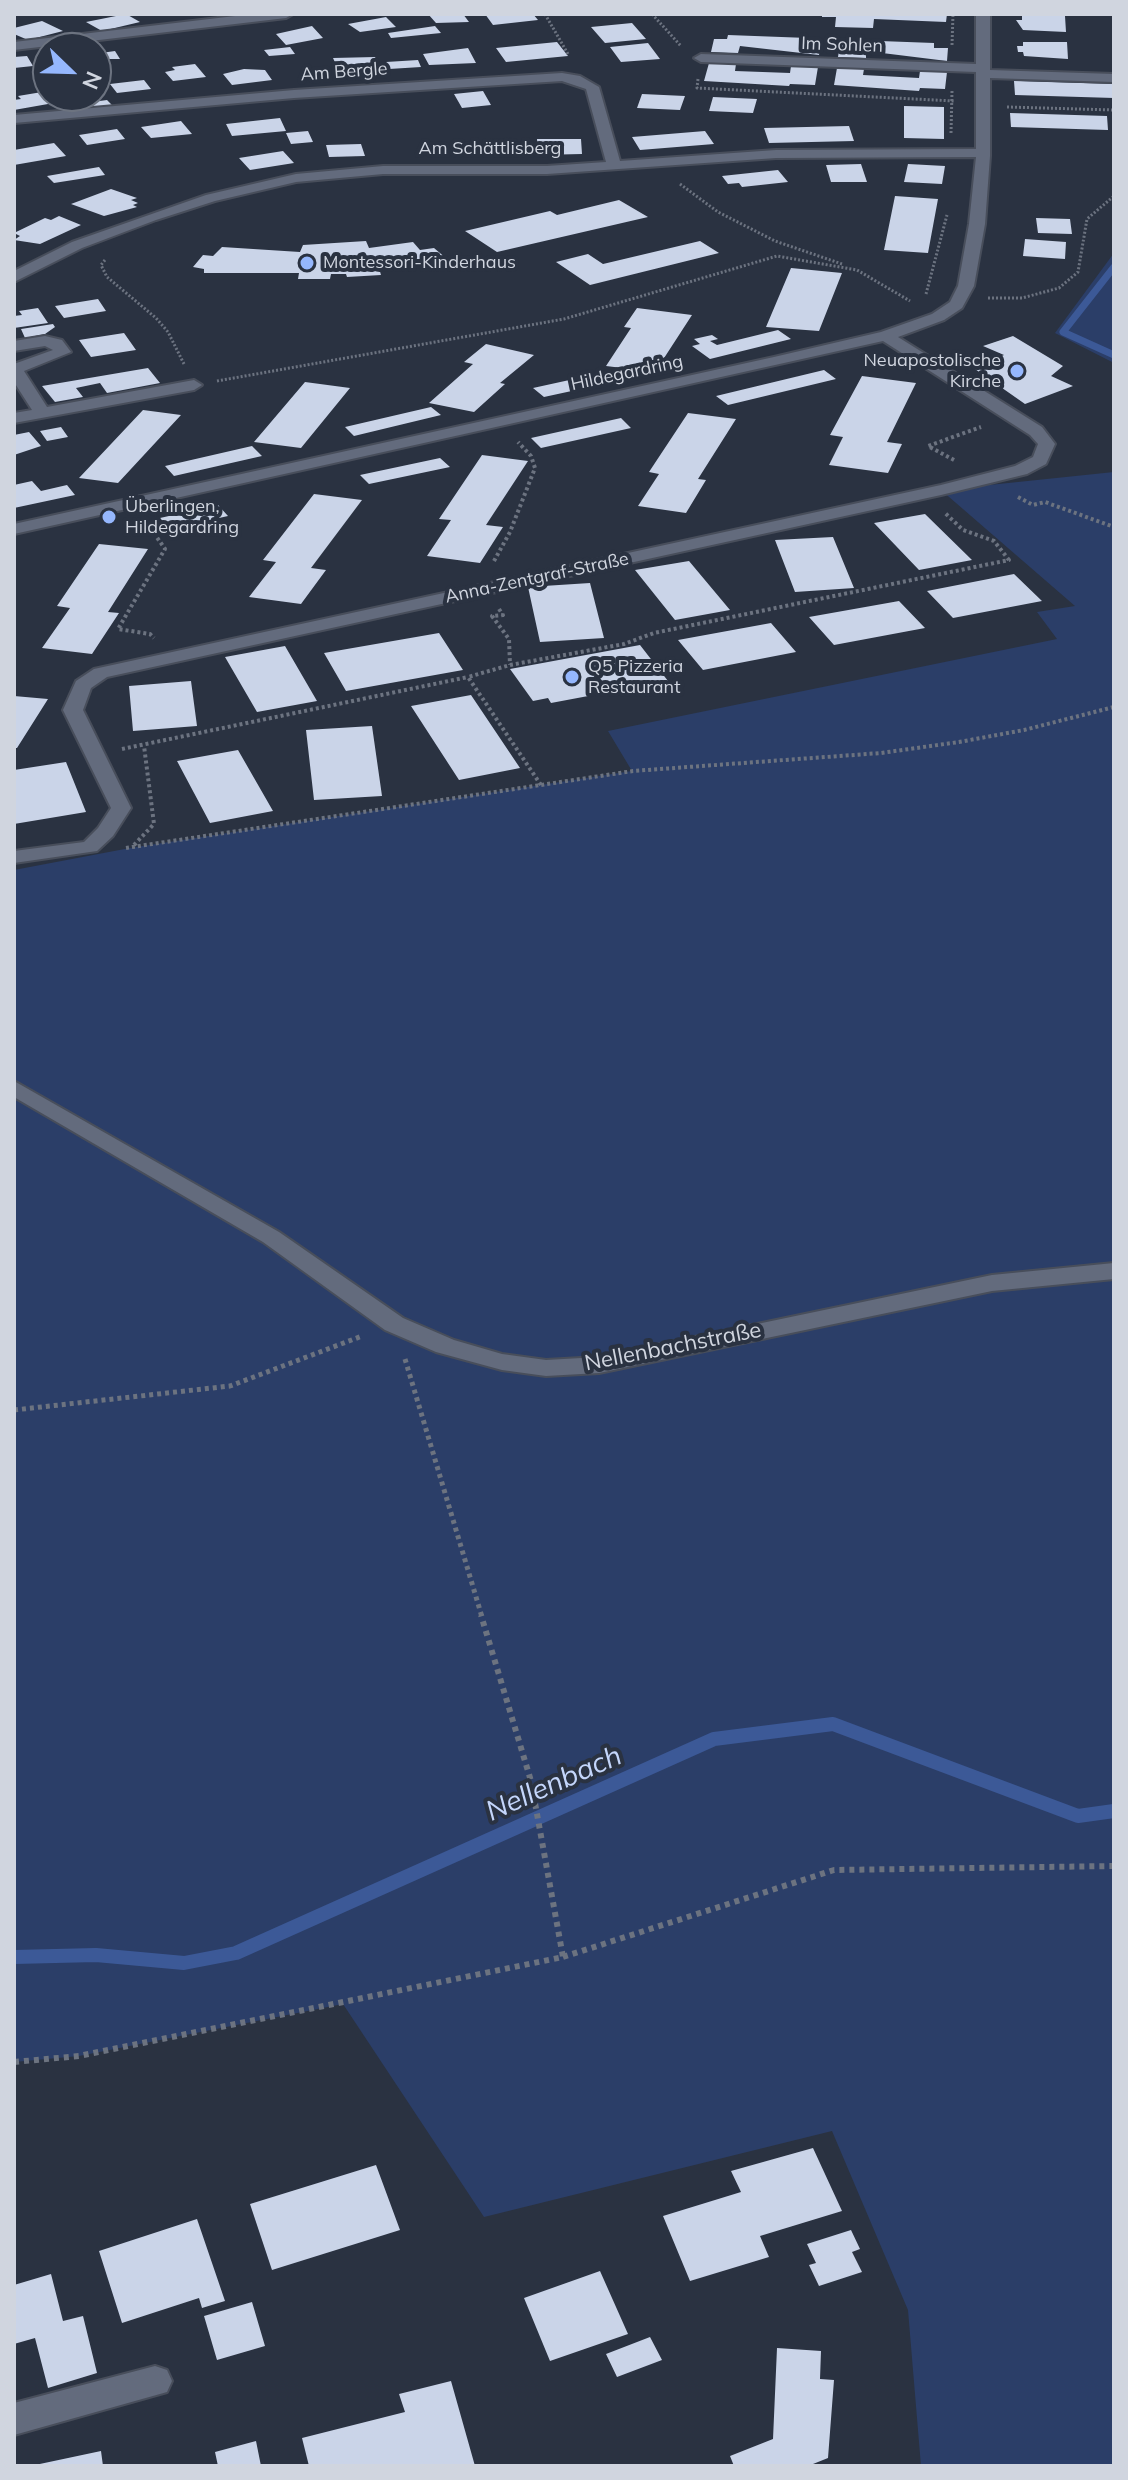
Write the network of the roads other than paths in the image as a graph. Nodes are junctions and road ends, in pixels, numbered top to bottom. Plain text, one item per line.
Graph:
1 (286, 14) edge
2 (983, 14) edge
3 (231, 17) edge
4 (14, 46) edge
5 (701, 58) dead end
6 (981, 71) junction
7 (1114, 78) edge
8 (14, 119) edge
9 (983, 153) junction
10 (614, 166) junction
11 (14, 277) edge
12 (886, 336) junction
13 (14, 346) edge
14 (14, 369) edge
15 (194, 385) road end
16 (42, 413) junction
17 (14, 418) edge
18 (14, 529) edge
19 (14, 857) edge
20 (14, 1088) edge
21 (1114, 1271) edge
22 (155, 2381) dead end
23 (14, 2419) edge

1 - 3 street
2 - 6 street, Hildegardring
3 - 4 street
5 - 6 street, Im Sohlen
6 - 7 street, Im Sohlen
6 - 9 street, Hildegardring
8 - 10 street, Am Bergle
9 - 10 street, Am Schättlisberg
9 - 12 street, Hildegardring
10 - 11 street, Am Schättlisberg
12 - 18 street, Hildegardring
12 - 19 street, Anna-Zentgraf-Straße
13 - 14 street
14 - 16 street
15 - 16 street
16 - 17 street
20 - 21 street, Nellenbachstraße
22 - 23 street

